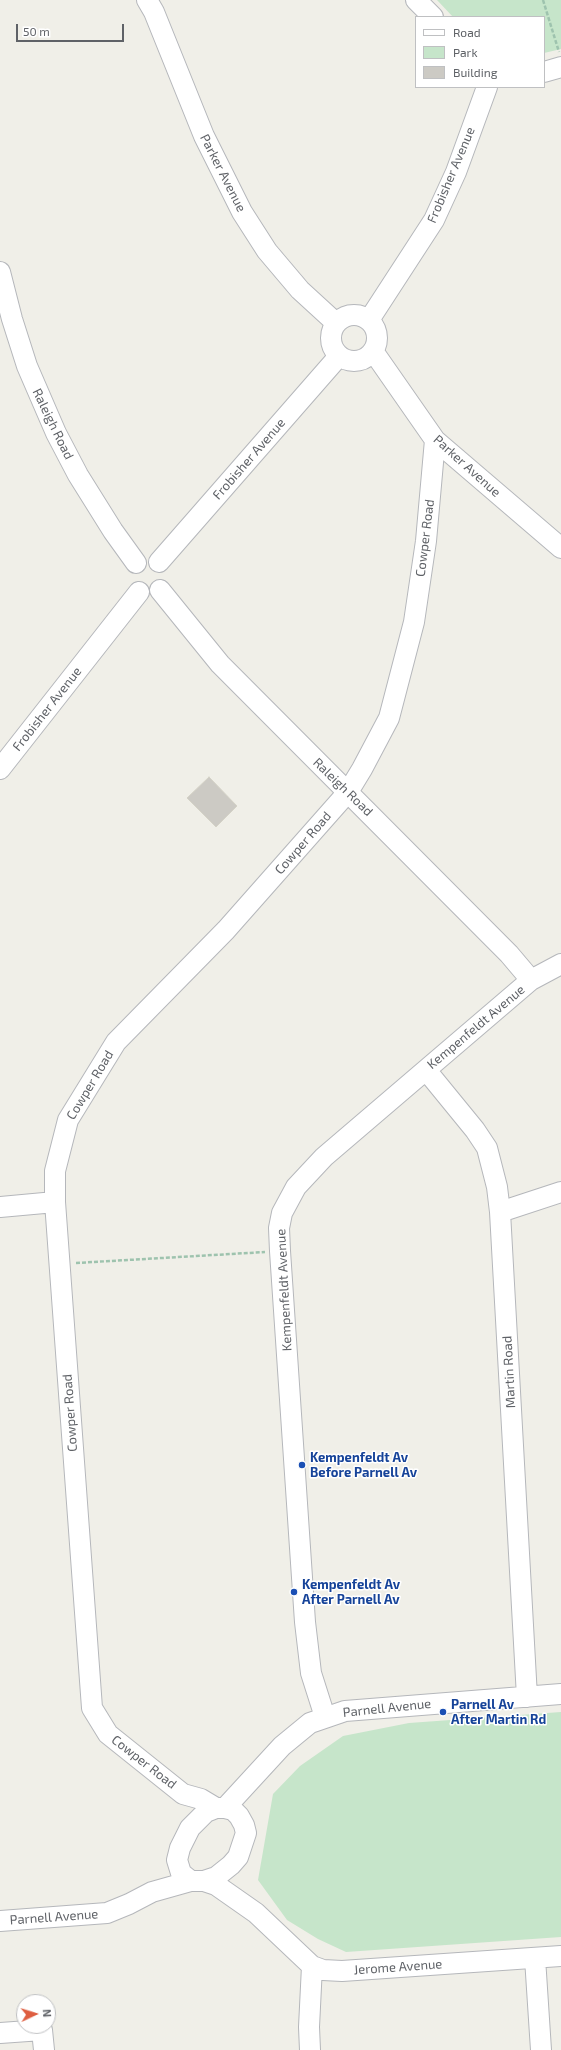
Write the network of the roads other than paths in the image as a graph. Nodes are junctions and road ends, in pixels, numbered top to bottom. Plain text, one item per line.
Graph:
1 (147, 0) edge
2 (400, 0) edge
3 (416, 0) edge
4 (415, 16) edge
5 (432, 16) edge
6 (556, 60) edge
7 (545, 71) edge
8 (487, 88) edge
9 (0, 272) edge
10 (370, 320) junction
11 (336, 323) junction
12 (373, 351) junction
13 (339, 356) junction
14 (436, 440) junction
15 (561, 548) edge
16 (159, 562) junction
17 (136, 563) junction
18 (160, 590) junction
19 (139, 592) junction
20 (0, 769) edge
21 (348, 792) junction
22 (561, 964) edge
23 (531, 980) junction
24 (426, 1070) junction
25 (561, 1192) edge
26 (55, 1202) junction
27 (0, 1207) edge
28 (500, 1212) junction
29 (561, 1694) edge
30 (527, 1697) junction
31 (325, 1717) junction
32 (258, 1772) junction
33 (183, 1794) junction
34 (220, 1808) junction
35 (244, 1825) junction
36 (190, 1828) junction
37 (238, 1857) junction
38 (178, 1860) junction
39 (197, 1881) junction
40 (152, 1892) junction
41 (256, 1913) junction
42 (0, 1921) edge
43 (561, 1956) edge
44 (535, 1958) junction
45 (312, 1966) junction
46 (0, 2033) edge
47 (44, 2050) edge
48 (310, 2050) edge
49 (541, 2050) edge

1 - 11 street, Parker Avenue
2 - 4 street
3 - 5 street
6 - 7 street
8 - 10 street, Frobisher Avenue
9 - 17 street, Raleigh Road
10 - 11 street
10 - 12 street
11 - 13 street
12 - 13 street
12 - 14 street, Parker Avenue
13 - 16 street, Frobisher Avenue
14 - 15 street, Parker Avenue
14 - 21 street, Cowper Road
16 - 17 street
16 - 18 street
17 - 19 street
18 - 19 street
18 - 21 street, Raleigh Road
19 - 20 street, Frobisher Avenue
21 - 23 street, Raleigh Road
21 - 26 street, Cowper Road
22 - 23 street, Kempenfeldt Avenue
23 - 24 street, Kempenfeldt Avenue
24 - 28 street, Martin Road
24 - 31 street, Kempenfeldt Avenue
25 - 28 street
26 - 27 street
26 - 33 street, Cowper Road
28 - 30 street, Martin Road
29 - 30 street, Parnell Avenue
30 - 31 street, Parnell Avenue
31 - 32 street, Parnell Avenue
32 - 34 street, Parnell Avenue
32 - 35 street, Parnell Avenue
33 - 34 street, Cowper Road
33 - 36 street, Cowper Road
34 - 35 street
34 - 36 street, Parnell Avenue
35 - 37 street, Parnell Avenue
36 - 38 street, Parnell Avenue
37 - 39 street, Parnell Avenue
37 - 41 street
38 - 39 street
38 - 40 street, Parnell Avenue
39 - 40 street, Parnell Avenue
39 - 41 street
40 - 42 street, Parnell Avenue
41 - 45 street
43 - 44 street, Jerome Avenue
44 - 45 street, Jerome Avenue
44 - 49 street
45 - 48 street
46 - 47 street

